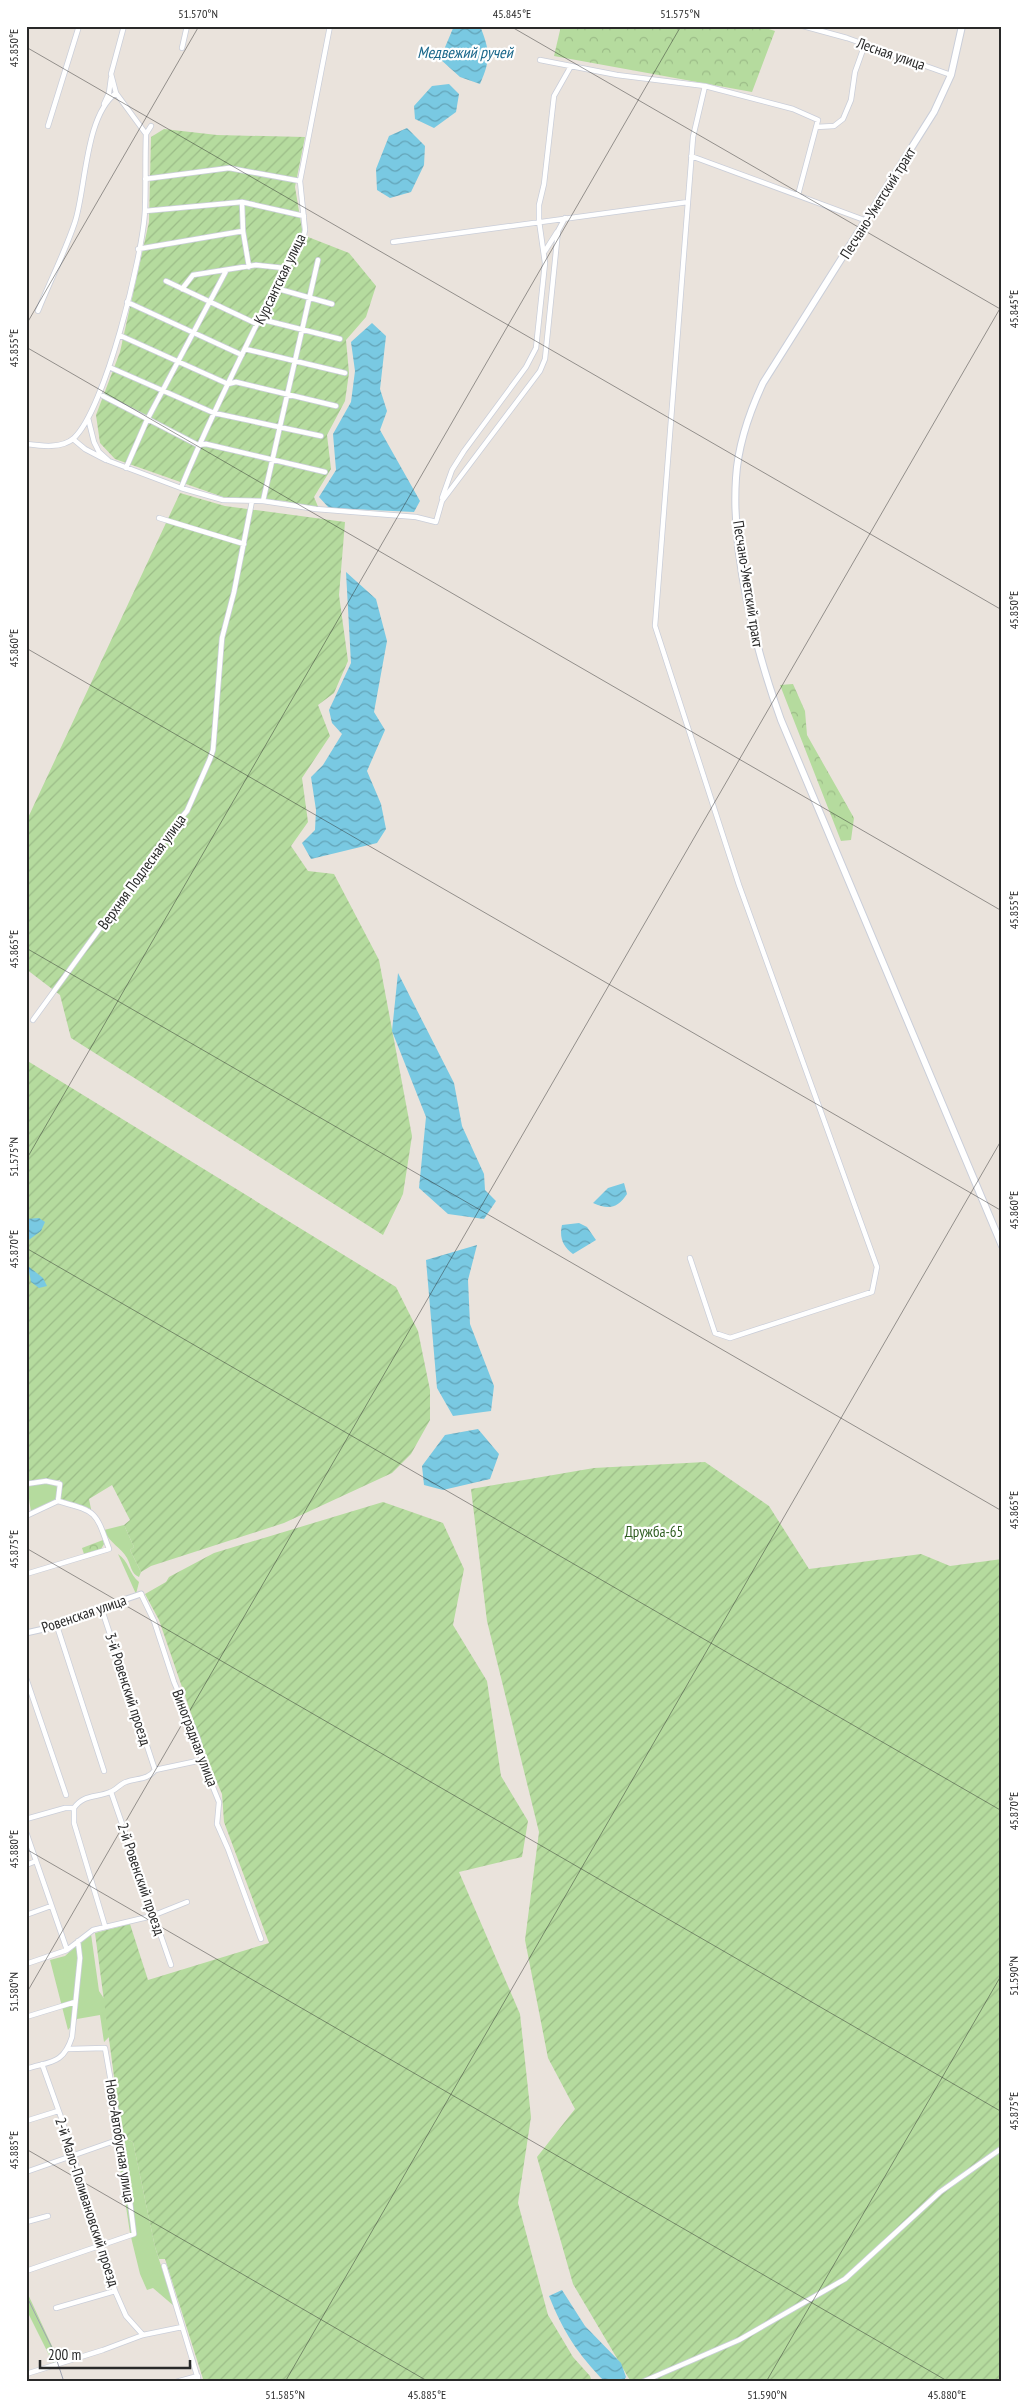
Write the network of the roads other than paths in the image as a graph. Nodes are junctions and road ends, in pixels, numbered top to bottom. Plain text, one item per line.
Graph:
1 (79, 26) edge
2 (124, 26) edge
3 (187, 26) edge
4 (330, 26) edge
5 (803, 26) edge
6 (962, 26) edge
7 (865, 44) junction
8 (182, 48) dead end
9 (540, 60) dead end
10 (571, 66) junction
11 (111, 74) junction
12 (951, 74) junction
13 (705, 86) junction
14 (116, 94) junction
15 (101, 110) junction
16 (48, 126) dead end
17 (151, 126) dead end
18 (816, 127) junction
19 (146, 134) junction
20 (691, 156) junction
21 (145, 179) junction
22 (300, 181) junction
23 (798, 195) junction
24 (242, 202) junction
25 (688, 202) junction
26 (145, 211) junction
27 (304, 216) junction
28 (565, 218) junction
29 (539, 221) junction
30 (867, 221) junction
31 (242, 231) junction
32 (558, 231) junction
33 (393, 242) dead end
34 (138, 249) junction
35 (545, 252) junction
36 (318, 260) dead end
37 (248, 267) junction
38 (284, 268) junction
39 (226, 271) junction
40 (166, 281) dead end
41 (275, 288) junction
42 (182, 289) junction
43 (309, 296) junction
44 (127, 302) junction
45 (209, 302) junction
46 (332, 304) dead end
47 (38, 311) dead end
48 (260, 319) junction
49 (257, 324) junction
50 (302, 328) junction
51 (193, 332) junction
52 (119, 335) junction
53 (340, 339) dead end
54 (245, 349) junction
55 (242, 355) junction
56 (179, 361) junction
57 (295, 361) junction
58 (109, 367) junction
59 (345, 373) dead end
60 (228, 384) junction
61 (162, 391) junction
62 (288, 393) junction
63 (102, 396) dead end
64 (336, 406) dead end
65 (214, 413) junction
66 (88, 418) junction
67 (147, 420) junction
68 (281, 426) junction
69 (321, 436) dead end
70 (73, 439) junction
71 (26, 444) edge
72 (198, 445) junction
73 (272, 459) junction
74 (109, 461) junction
75 (126, 468) junction
76 (326, 472) dead end
77 (181, 488) junction
78 (252, 501) junction
79 (263, 501) junction
80 (442, 501) junction
81 (159, 518) dead end
82 (244, 544) junction
83 (33, 1020) dead end
84 (1002, 1246) edge
85 (690, 1258) dead end
86 (26, 1484) edge
87 (58, 1501) junction
88 (26, 1516) edge
89 (26, 1574) edge
90 (141, 1594) joint
91 (101, 1607) junction
92 (57, 1626) junction
93 (26, 1633) edge
94 (26, 1678) edge
95 (202, 1760) junction
96 (155, 1770) junction
97 (104, 1771) dead end
98 (111, 1792) junction
99 (66, 1795) dead end
100 (74, 1808) junction
101 (26, 1819) edge
102 (26, 1832) edge
103 (36, 1861) junction
104 (26, 1865) edge
105 (188, 1902) dead end
106 (51, 1906) junction
107 (26, 1914) edge
108 (152, 1916) junction
109 (105, 1926) junction
110 (261, 1938) dead end
111 (78, 1941) junction
112 (67, 1950) junction
113 (26, 1964) edge
114 (171, 1965) dead end
115 (75, 2002) junction
116 (26, 2017) edge
117 (68, 2049) junction
118 (42, 2064) junction
119 (26, 2069) edge
120 (58, 2111) junction
121 (26, 2121) edge
122 (120, 2139) junction
123 (1002, 2148) edge
124 (72, 2157) junction
125 (26, 2172) edge
126 (48, 2216) dead end
127 (26, 2222) edge
128 (102, 2245) junction
129 (164, 2266) dead end
130 (26, 2271) edge
131 (115, 2291) junction
132 (56, 2308) dead end
133 (182, 2327) junction
134 (143, 2335) junction
135 (26, 2374) edge
136 (198, 2379) edge
137 (176, 2382) edge
138 (642, 2382) edge

1 - 16 street
2 - 11 street
3 - 8 street
4 - 22 street, Курсантская улица
5 - 7 street, Лесная улица
6 - 12 main road, Песчано-Уметский тракт
7 - 12 street, Лесная улица
7 - 18 street
9 - 10 street
10 - 13 street
10 - 29 street
11 - 14 street
11 - 15 street
12 - 30 main road, Песчано-Уметский тракт
13 - 18 street
13 - 20 street
14 - 15 street
14 - 19 street
15 - 47 street
17 - 19 street
18 - 23 street
19 - 21 street
20 - 23 street
20 - 25 street
21 - 22 street
21 - 26 street
22 - 27 street, Курсантская улица
23 - 30 street
24 - 26 street
24 - 27 street
24 - 31 street
25 - 28 street
25 - 85 street
26 - 34 street
27 - 38 street, Курсантская улица
28 - 29 street
28 - 32 street
29 - 33 street
29 - 35 street
30 - 84 main road, Песчано-Уметский тракт
31 - 34 street
31 - 37 street
32 - 35 street
32 - 80 street
34 - 44 street
35 - 80 street
36 - 43 street
37 - 38 street
37 - 39 street
38 - 41 street, Курсантская улица
39 - 42 street
39 - 45 street
40 - 42 street
41 - 43 street
41 - 48 street, Курсантская улица
42 - 45 street
43 - 46 street
43 - 50 street
44 - 51 street
44 - 52 street
45 - 49 street
45 - 51 street
48 - 49 street, Курсантская улица
48 - 50 street
49 - 54 street, Курсантская улица
50 - 53 street
50 - 57 street
51 - 55 street
51 - 56 street
52 - 56 street
52 - 58 street
54 - 55 street, Курсантская улица
54 - 57 street
55 - 60 street, Курсантская улица
56 - 60 street
56 - 61 street
57 - 59 street
57 - 62 street
58 - 61 street
58 - 66 street
60 - 62 street
60 - 65 street, Курсантская улица
61 - 65 street
61 - 67 street
62 - 64 street
62 - 68 street
63 - 67 street
65 - 68 street
65 - 72 street, Курсантская улица
66 - 70 street
66 - 74 street
67 - 72 street
67 - 75 street
68 - 69 street
68 - 73 street
70 - 71 street
70 - 74 street
72 - 73 street
72 - 77 street, Курсантская улица
73 - 76 street
73 - 79 street
74 - 75 street
75 - 77 street
77 - 78 street
78 - 79 street
78 - 82 street, Верхняя Подлесная улица
79 - 80 street
81 - 82 street
82 - 83 street, Верхняя Подлесная улица
86 - 87 street
87 - 88 street
87 - 89 street
90 - 91 street, Ровенская улица
90 - 95 street, Виноградная улица
91 - 92 street, Ровенская улица
91 - 96 street, 3-й Ровенский проезд
92 - 93 street, Ровенская улица
92 - 97 street
94 - 99 street
95 - 96 street
95 - 110 street, Виноградная улица
96 - 98 street
98 - 100 street
98 - 108 street, 2-й Ровенский проезд
100 - 101 street
100 - 109 street
102 - 103 street
103 - 104 street
103 - 106 street
105 - 108 street
106 - 107 street
106 - 112 street
108 - 109 street
108 - 114 street, 2-й Ровенский проезд
109 - 111 street
111 - 112 street
111 - 115 street
112 - 113 street
115 - 116 street
115 - 117 street
117 - 118 street
117 - 122 street, Ново-Автобусная улица
118 - 119 street
118 - 120 street, 2-й Мало-Поливановский проезд
120 - 121 street
120 - 124 street, 2-й Мало-Поливановский проезд
122 - 124 street
122 - 128 street, Ново-Автобусная улица
123 - 138 street
124 - 125 street
124 - 128 street, 2-й Мало-Поливановский проезд
126 - 127 street
128 - 130 street
128 - 131 street, 2-й Мало-Поливановский проезд
129 - 133 street
131 - 132 street
131 - 134 street, 2-й Мало-Поливановский проезд
133 - 134 street
133 - 136 street
134 - 135 street
136 - 137 street

